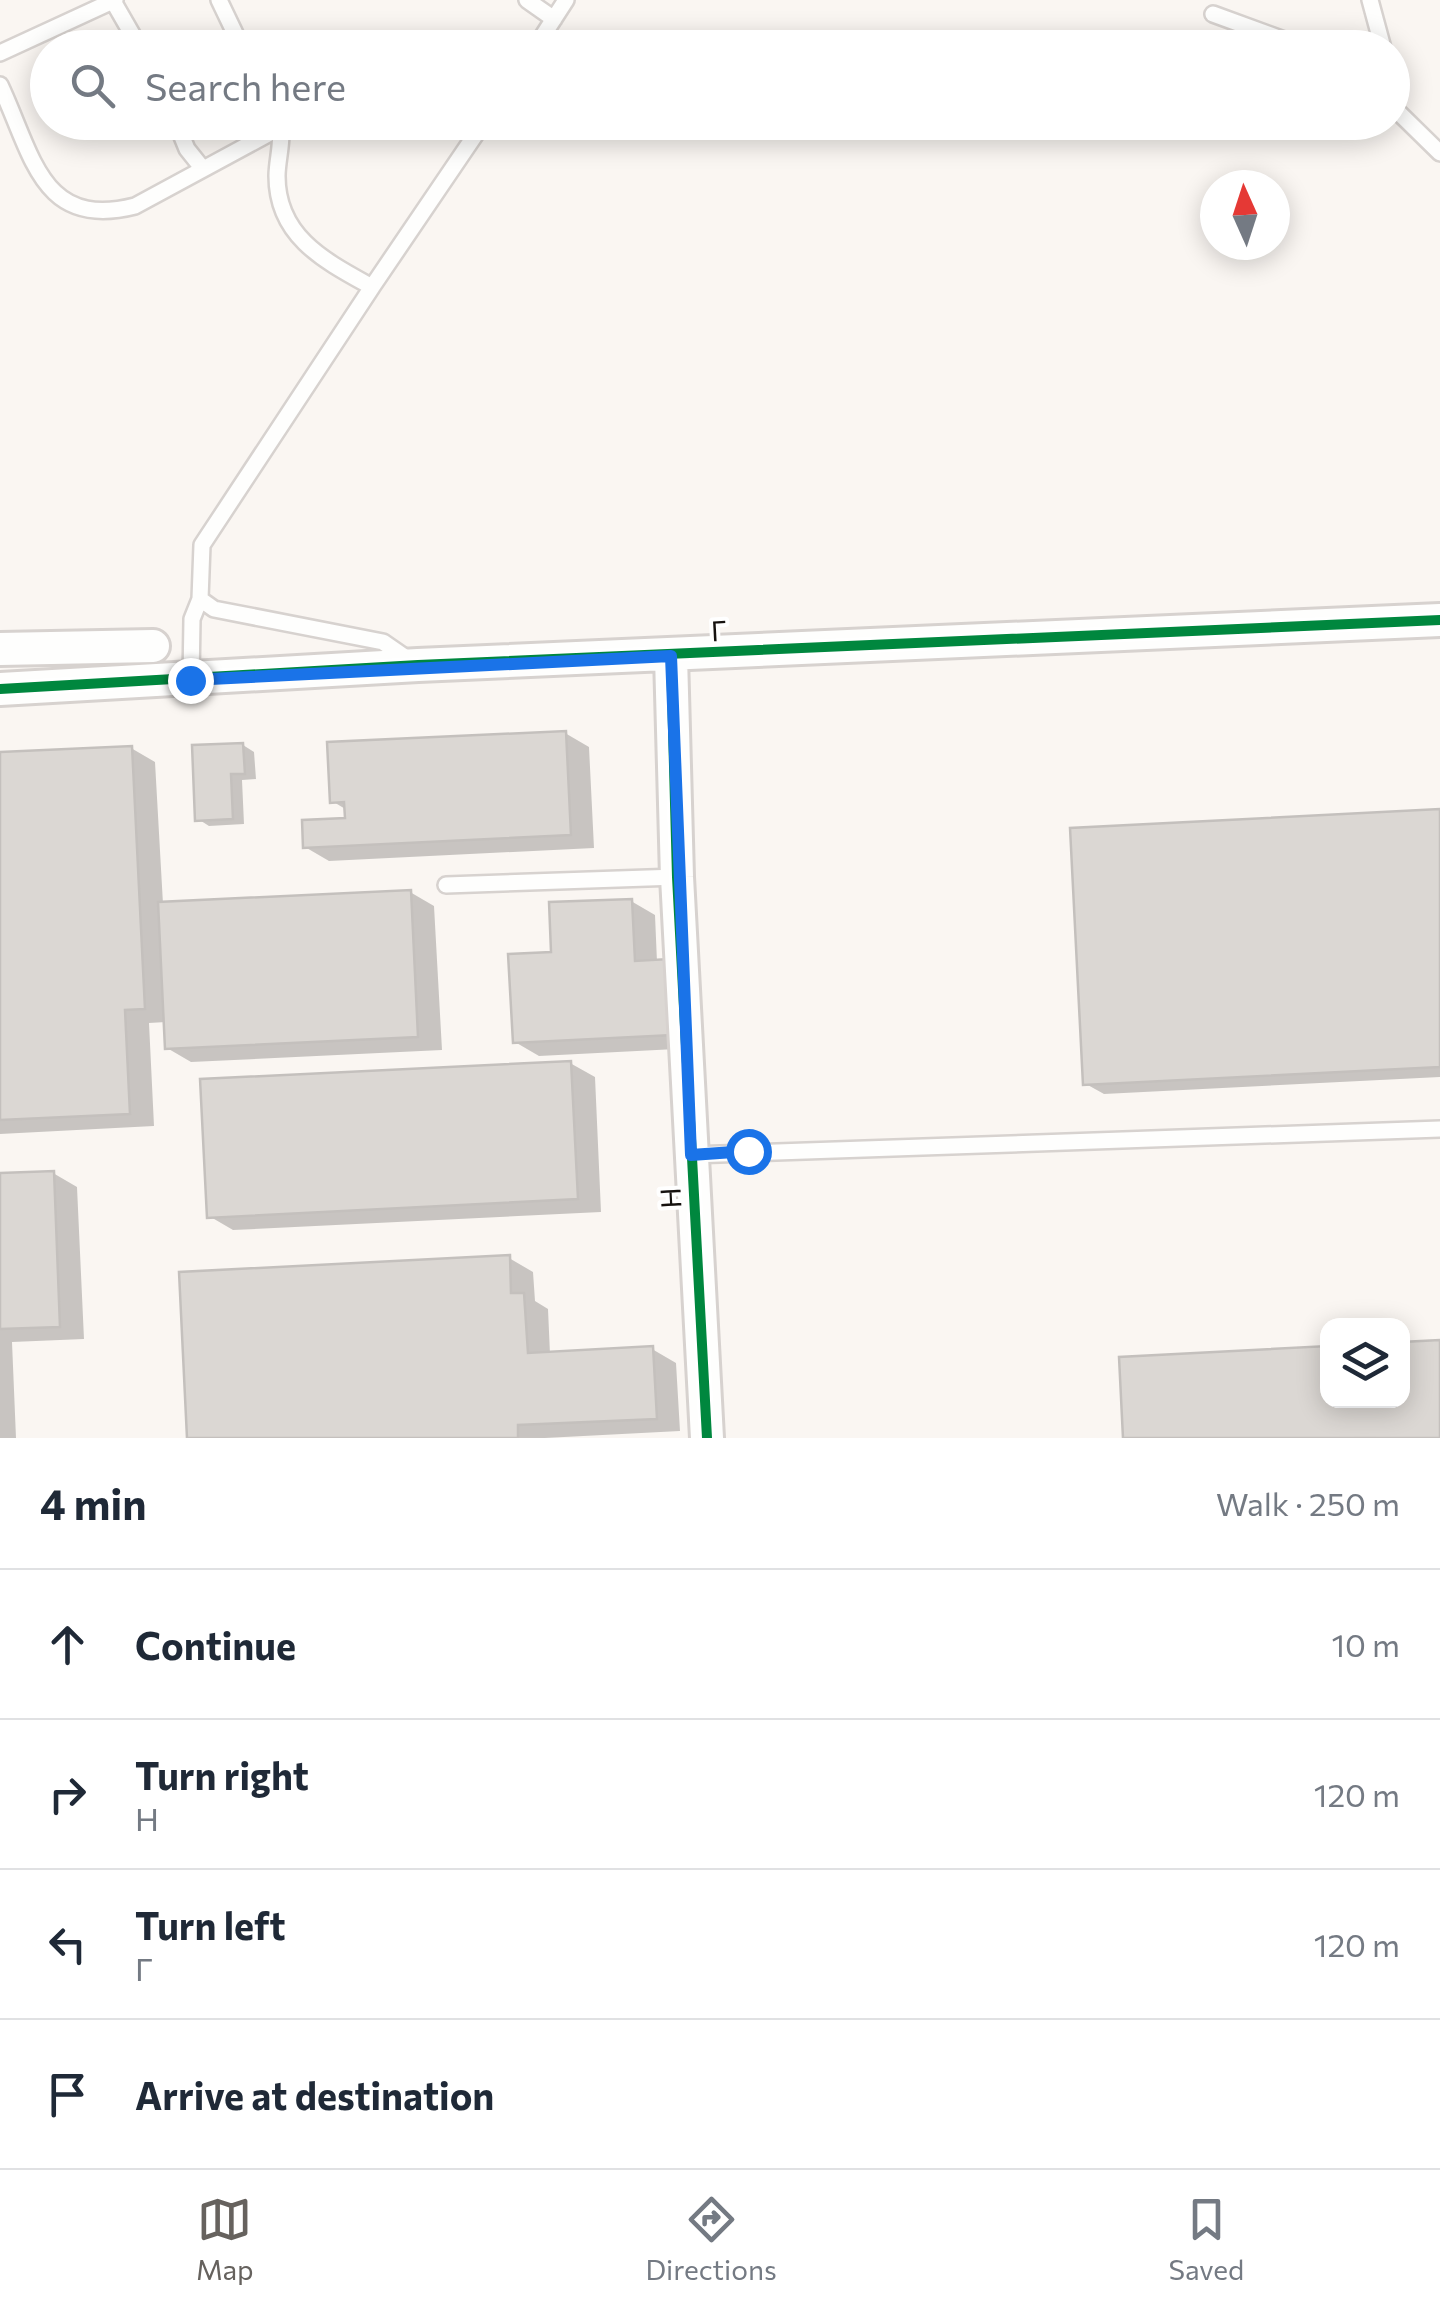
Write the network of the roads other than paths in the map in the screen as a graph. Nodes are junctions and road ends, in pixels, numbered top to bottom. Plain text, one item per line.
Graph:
1 (114, 0) edge
2 (219, 0) edge
3 (528, 0) edge
4 (566, 0) edge
5 (1370, 0) edge
6 (1214, 14) dead end
7 (554, 18) junction
8 (49, 30) edge
9 (130, 30) edge
10 (233, 30) edge
11 (546, 30) edge
12 (1257, 30) edge
13 (1378, 30) edge
14 (30, 39) edge
15 (0, 53) edge
16 (0, 85) edge
17 (1410, 120) edge
18 (183, 140) edge
19 (253, 140) edge
20 (279, 140) edge
21 (472, 140) edge
22 (1440, 153) edge
23 (203, 168) junction
24 (372, 286) junction
25 (200, 599) junction
26 (1440, 620) edge
27 (153, 646) dead end
28 (0, 649) edge
29 (671, 656) junction
30 (418, 665) junction
31 (190, 680) junction
32 (0, 689) edge
33 (678, 877) junction
34 (446, 885) dead end
35 (1440, 1129) edge
36 (691, 1155) junction
37 (707, 1438) edge

1 - 8 lane
1 - 9 lane
2 - 10 lane
3 - 7 lane
4 - 7 lane
5 - 13 lane
6 - 12 lane
7 - 11 lane
14 - 15 lane
16 - 23 lane
17 - 22 lane
18 - 23 lane
19 - 23 lane
20 - 24 lane
21 - 24 lane
24 - 25 lane
25 - 30 lane
25 - 31 lane
26 - 29 street, Γ
27 - 28 street
29 - 30 street, Γ
29 - 33 street, Η
30 - 31 street, Γ
31 - 32 street, Γ
33 - 34 lane
33 - 36 street, Η
35 - 36 lane
36 - 37 street, Η

